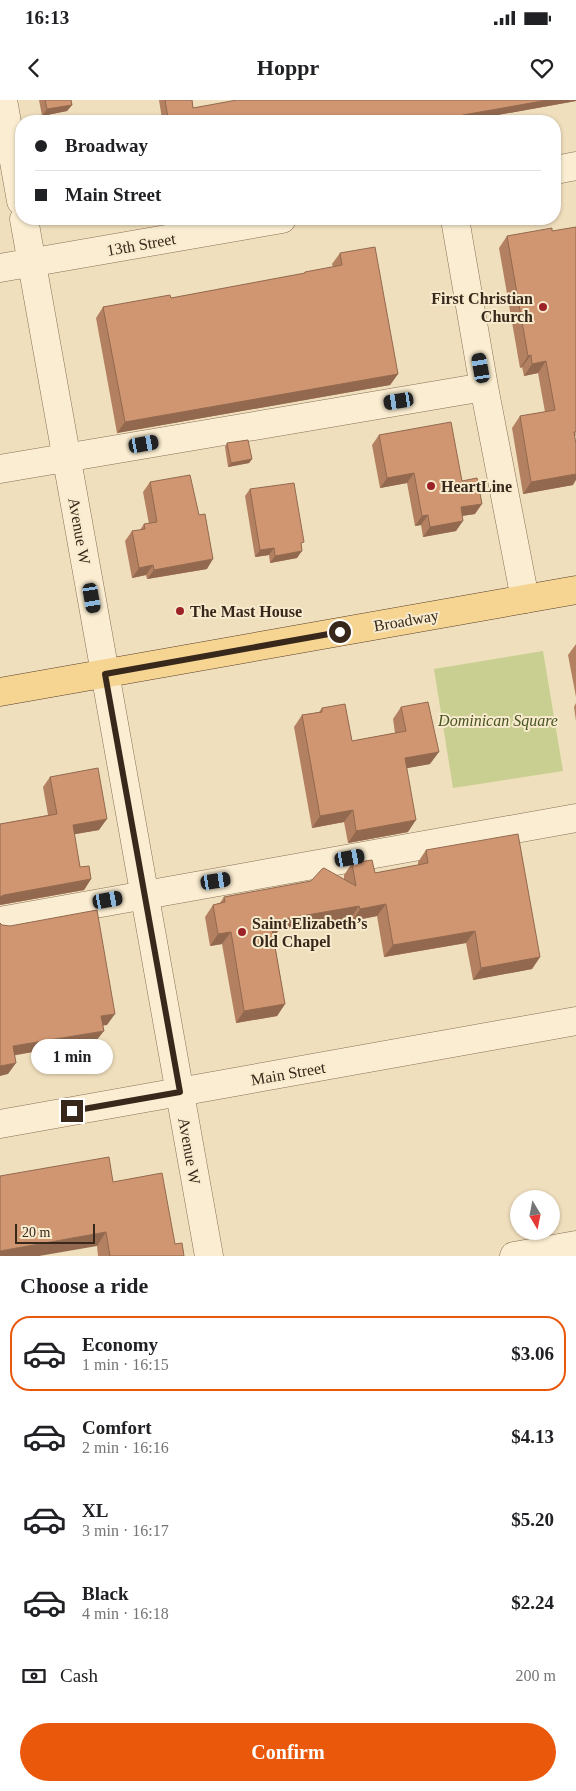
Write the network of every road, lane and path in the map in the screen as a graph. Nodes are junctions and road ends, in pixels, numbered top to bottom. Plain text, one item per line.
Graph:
1 (3, 100) edge
2 (576, 166) edge
3 (15, 167) edge
4 (561, 169) edge
5 (25, 225) edge
6 (248, 225) edge
7 (456, 225) edge
8 (32, 263) junction
9 (0, 268) edge
10 (484, 387) junction
11 (67, 457) junction
12 (0, 469) edge
13 (576, 590) edge
14 (526, 599) junction
15 (105, 674) junction
16 (0, 692) edge
17 (576, 818) edge
18 (144, 894) junction
19 (0, 920) edge
20 (576, 1021) edge
21 (180, 1092) junction
22 (0, 1124) edge
23 (576, 1245) edge
24 (209, 1256) edge
25 (514, 1256) edge

1 - 3 street
2 - 4 street
5 - 8 street, Avenue W
6 - 8 street, 13th Street
7 - 10 street
8 - 9 street, 13th Street
8 - 11 street, Avenue W
10 - 11 street
10 - 14 street
11 - 12 street
11 - 15 street, Avenue W
13 - 14 main road, Broadway
14 - 15 main road, Broadway
15 - 16 main road, Broadway
15 - 18 street, Avenue W
17 - 18 street
18 - 19 street
18 - 21 street, Avenue W
20 - 21 street, Main Street
21 - 22 street, Main Street
21 - 24 street, Avenue W
23 - 25 street

